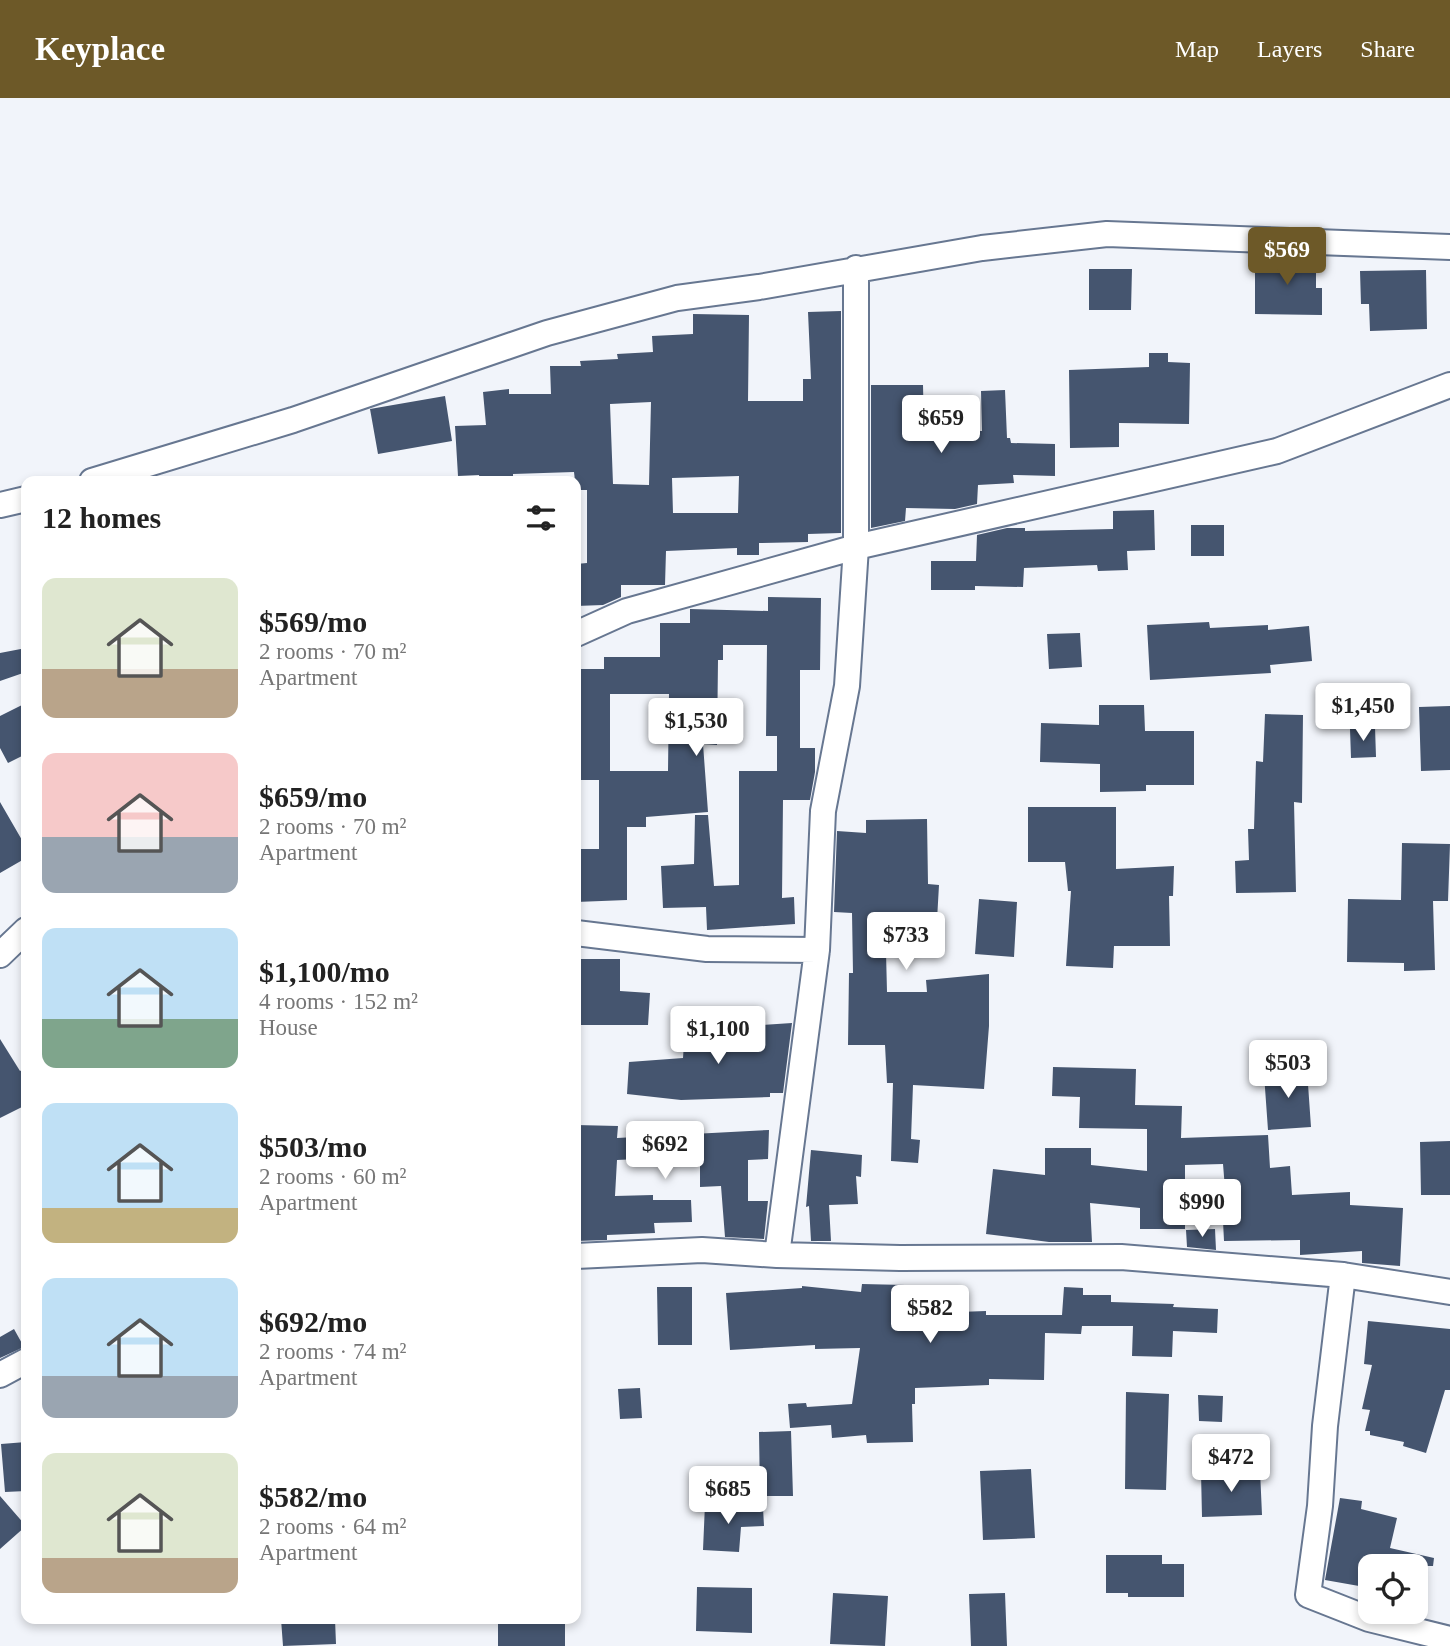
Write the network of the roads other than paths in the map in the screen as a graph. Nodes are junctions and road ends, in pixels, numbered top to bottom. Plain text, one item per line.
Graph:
1 (1450, 247) edge
2 (856, 268) junction
3 (1450, 386) edge
4 (108, 476) edge
5 (21, 500) edge
6 (0, 505) edge
7 (856, 547) junction
8 (581, 632) edge
9 (581, 934) edge
10 (21, 935) edge
11 (817, 950) junction
12 (0, 954) edge
13 (777, 1255) junction
14 (581, 1256) edge
15 (1343, 1275) junction
16 (1450, 1292) edge
17 (21, 1364) edge
18 (0, 1376) edge
19 (1450, 1639) edge

1 - 2 street
2 - 4 street
2 - 7 street
3 - 7 street
5 - 6 street
7 - 8 street
7 - 11 street
9 - 11 street
10 - 12 street
11 - 13 street
13 - 14 street
13 - 15 street
15 - 16 street
15 - 19 street
17 - 18 street

